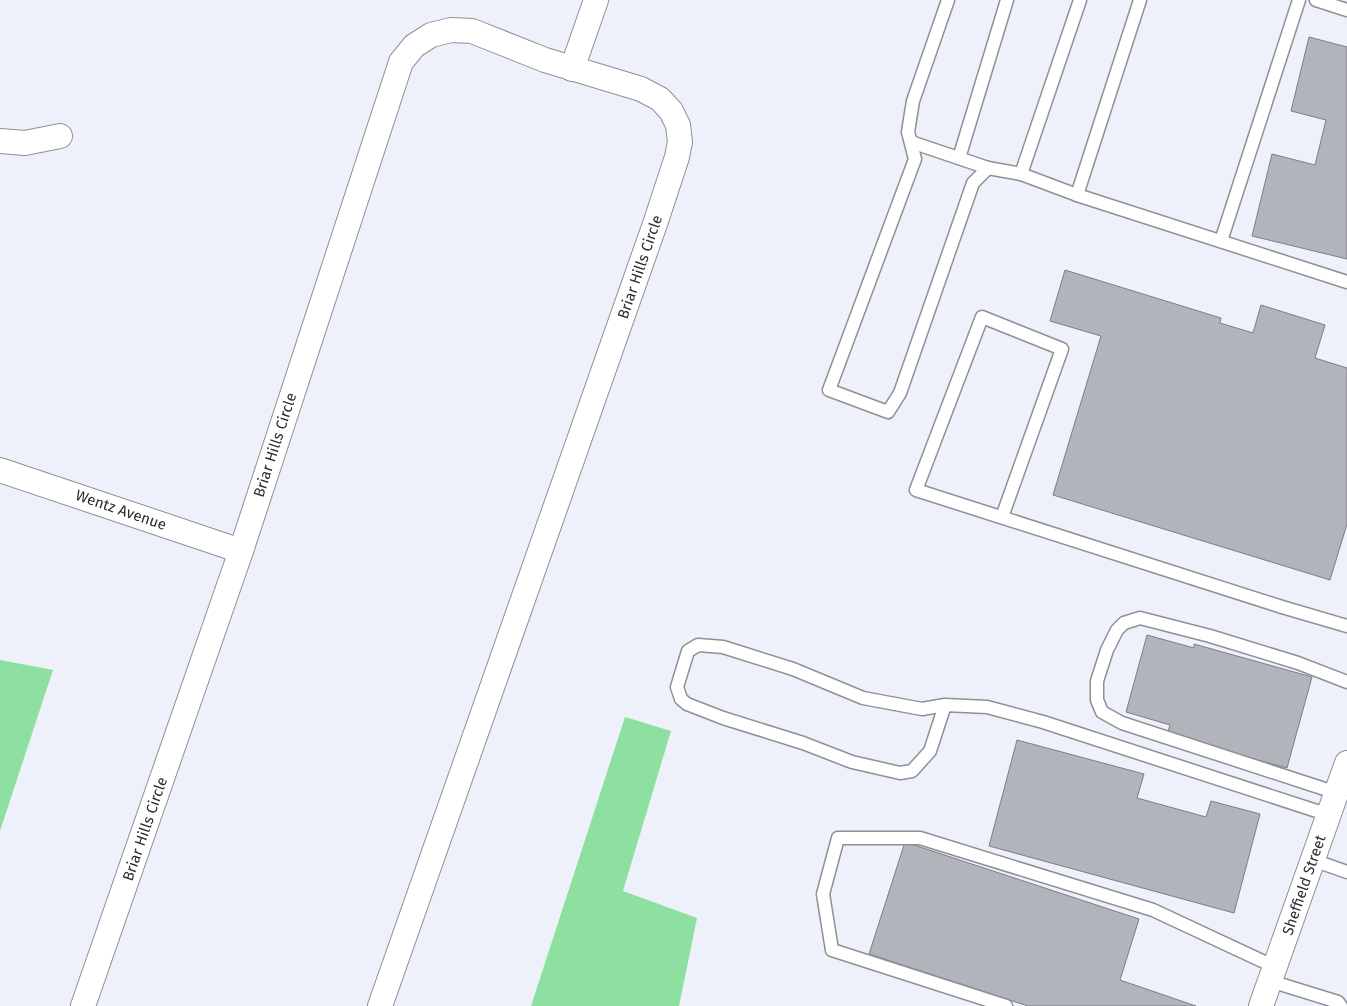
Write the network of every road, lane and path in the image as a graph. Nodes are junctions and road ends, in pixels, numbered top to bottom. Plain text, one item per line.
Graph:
1 (596, 0) edge
2 (948, 0) edge
3 (1007, 0) edge
4 (1080, 0) edge
5 (1140, 0) edge
6 (1299, 0) edge
7 (1316, 0) edge
8 (1347, 10) edge
9 (572, 68) junction
10 (60, 136) dead end
11 (0, 141) edge
12 (911, 142) junction
13 (959, 158) junction
14 (988, 168) junction
15 (1021, 174) junction
16 (1077, 195) junction
17 (1221, 241) junction
18 (1347, 282) edge
19 (0, 470) edge
20 (1002, 518) junction
21 (241, 551) junction
22 (1347, 626) edge
23 (1347, 682) edge
24 (945, 705) junction
25 (1347, 763) edge
26 (1337, 793) junction
27 (1329, 815) junction
28 (1313, 860) junction
29 (1347, 872) edge
30 (1273, 974) junction
31 (83, 1006) edge
32 (380, 1006) edge
33 (1006, 1006) edge
34 (1261, 1006) edge
35 (1341, 1006) edge

1 - 9 street
2 - 12 lane
3 - 13 lane
4 - 15 lane
5 - 16 lane
6 - 17 lane
7 - 8 lane
9 - 21 street, Briar Hills Circle
9 - 32 street, Briar Hills Circle
10 - 11 street
12 - 13 lane
12 - 14 lane
13 - 14 lane
14 - 15 lane
15 - 16 lane
16 - 17 lane
17 - 18 lane
19 - 21 street, Wentz Avenue
20 - 20 lane
20 - 22 lane
21 - 31 street, Briar Hills Circle
23 - 26 lane
24 - 24 lane
24 - 27 lane
25 - 26 street, Sheffield Street
26 - 27 street, Sheffield Street
27 - 28 street, Sheffield Street
28 - 29 lane
28 - 30 street, Sheffield Street
30 - 33 lane
30 - 34 street, Sheffield Street
30 - 35 lane

